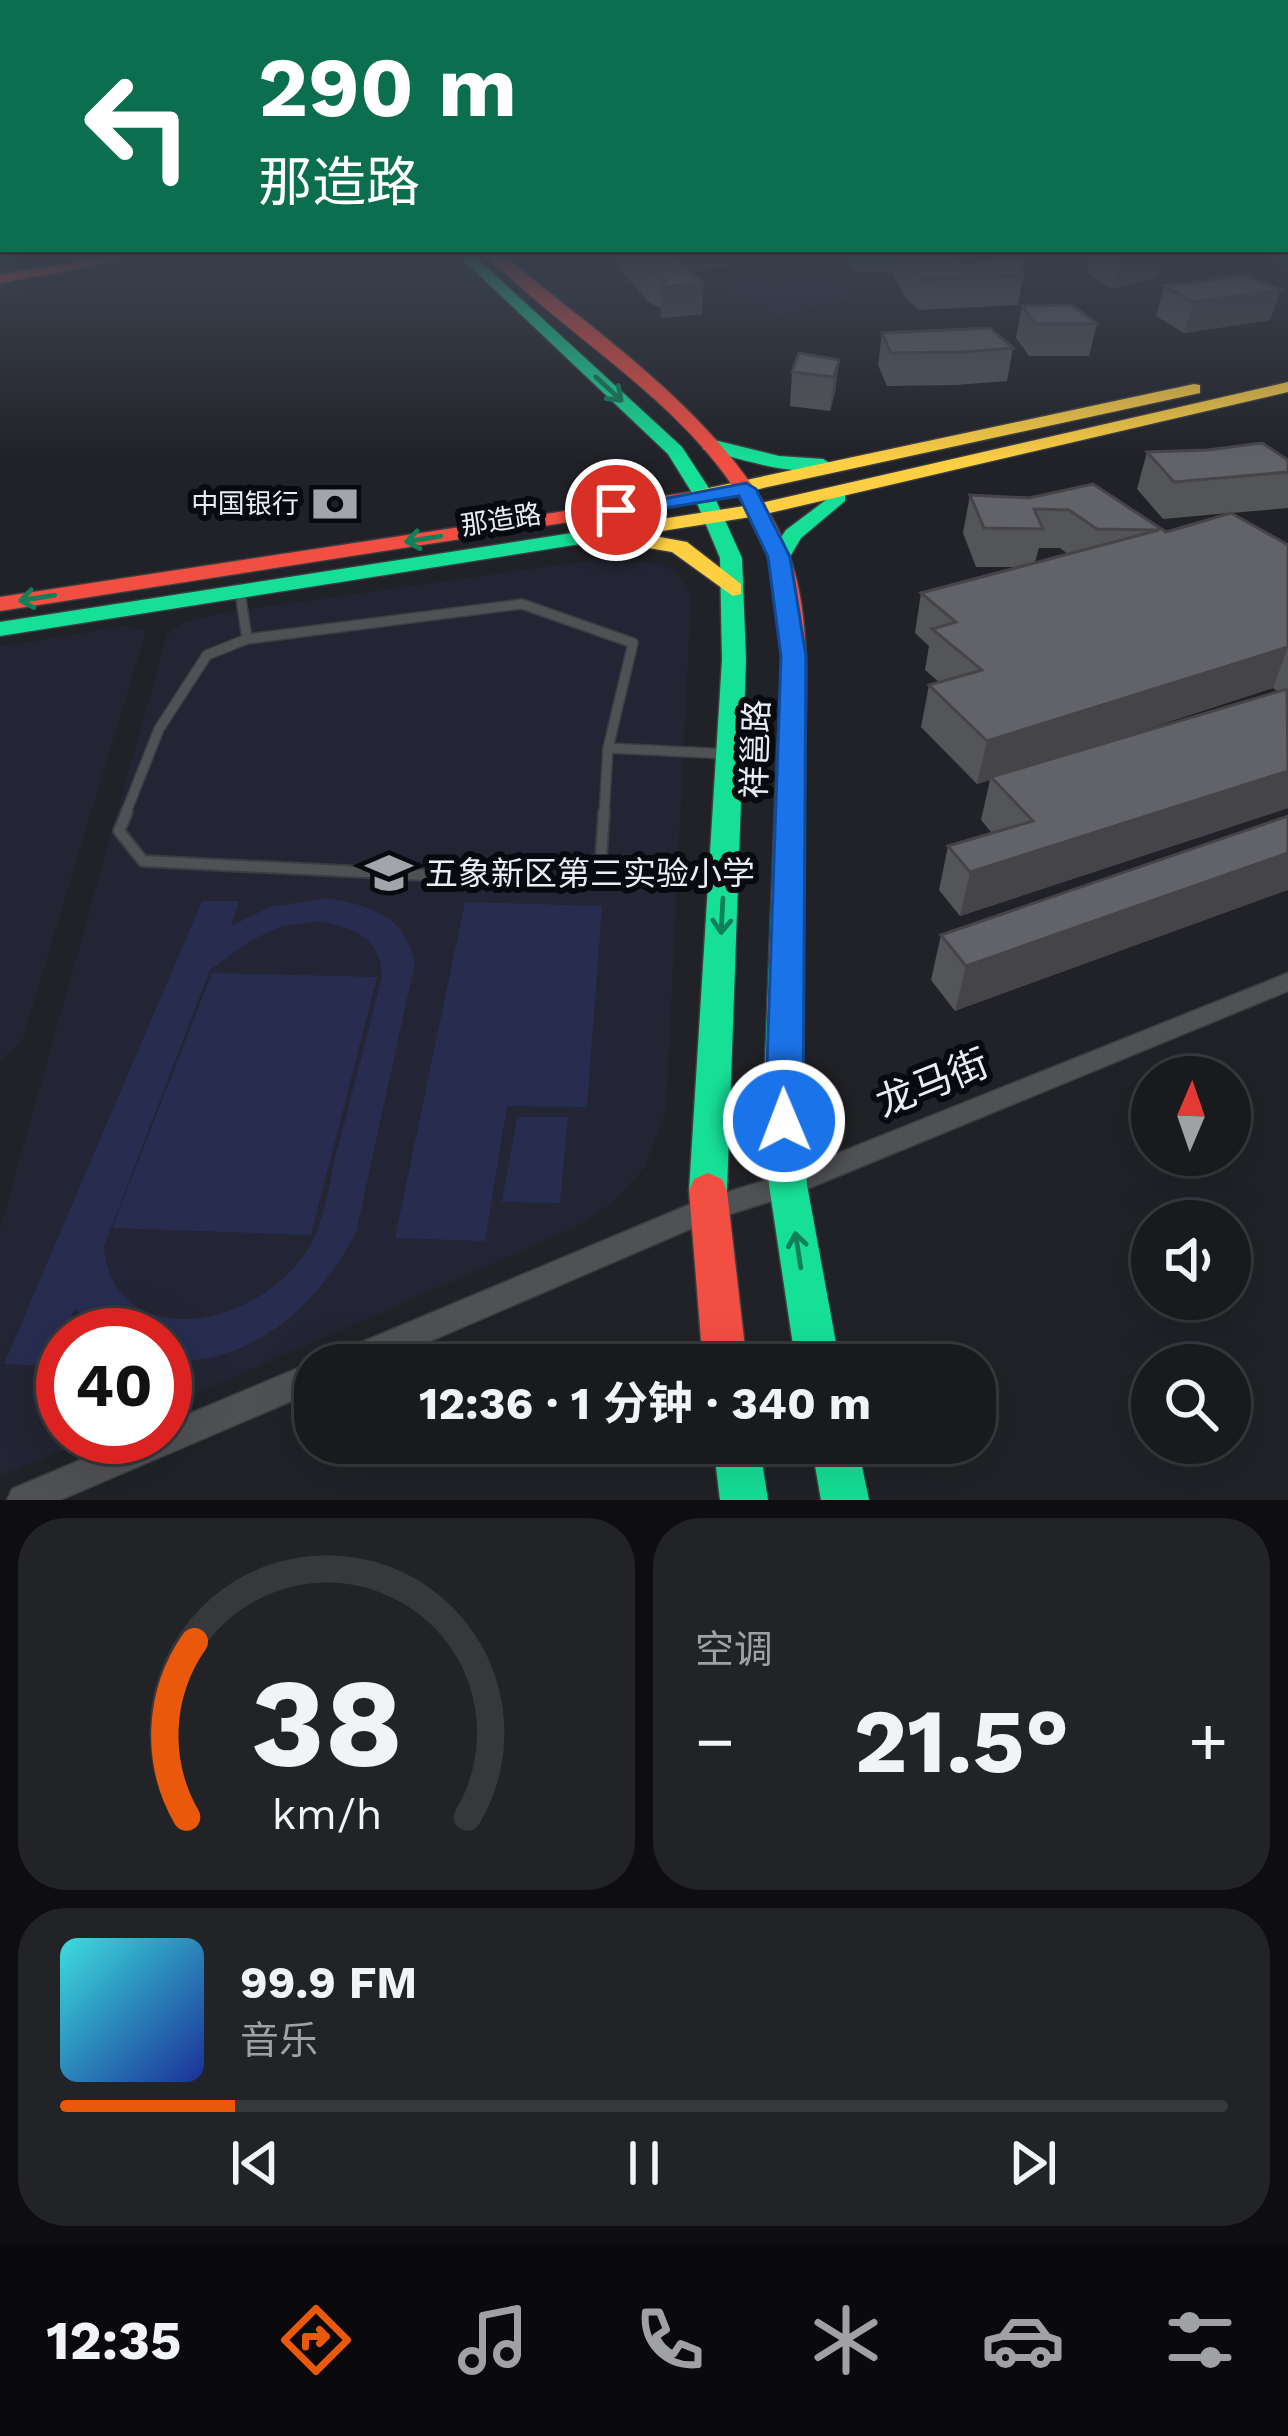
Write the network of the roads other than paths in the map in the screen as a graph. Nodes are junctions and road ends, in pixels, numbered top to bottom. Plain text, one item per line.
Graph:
1 (537, 322) edge
2 (570, 322) edge
3 (1288, 368) edge
4 (1288, 387) edge
5 (710, 445) junction
6 (675, 451) junction
7 (856, 477) junction
8 (751, 500) junction
9 (709, 507) junction
10 (616, 510) junction
11 (584, 538) junction
12 (779, 557) junction
13 (733, 589) junction
14 (240, 592) junction
15 (0, 604) edge
16 (0, 629) edge
17 (247, 639) junction
18 (608, 748) junction
19 (730, 754) junction
20 (1288, 982) edge
21 (788, 1185) junction
22 (707, 1210) junction
23 (391, 1344) edge
24 (723, 1344) edge
25 (814, 1344) edge
26 (294, 1385) edge
27 (739, 1464) edge
28 (838, 1464) edge
29 (23, 1500) edge
30 (744, 1500) edge
31 (845, 1500) edge

1 -> 6 street, 祥邕路
2 - 5 street, 祥邕路
3 - 7 street, 那造路
4 - 7 street, 那造路
5 - 7 street
5 - 8 street, 祥邕路
6 - 9 street, 祥邕路
6 - 10 street
7 - 8 street, 那造路
7 - 12 street
8 - 9 street, 那造路
8 - 12 street, 祥邕路
9 - 10 street, 那造路
9 - 11 street, 那造路
9 - 13 street, 祥邕路
10 -> 15 street, 那造路
11 - 13 street
11 - 14 street, 那造路
12 - 21 street, 祥邕路
13 - 19 street, 祥邕路
14 - 16 street, 那造路
14 - 17 lane
17 - 18 lane
17 - 18 lane
18 - 19 lane
19 -> 22 street, 祥邕路
20 - 21 street, 龙马街
21 - 22 street, 龙马街
25 -> 21 street, 祥邕路
22 - 23 street, 龙马街
22 - 24 street, 祥邕路
26 - 29 street
27 - 30 street
28 - 31 street

